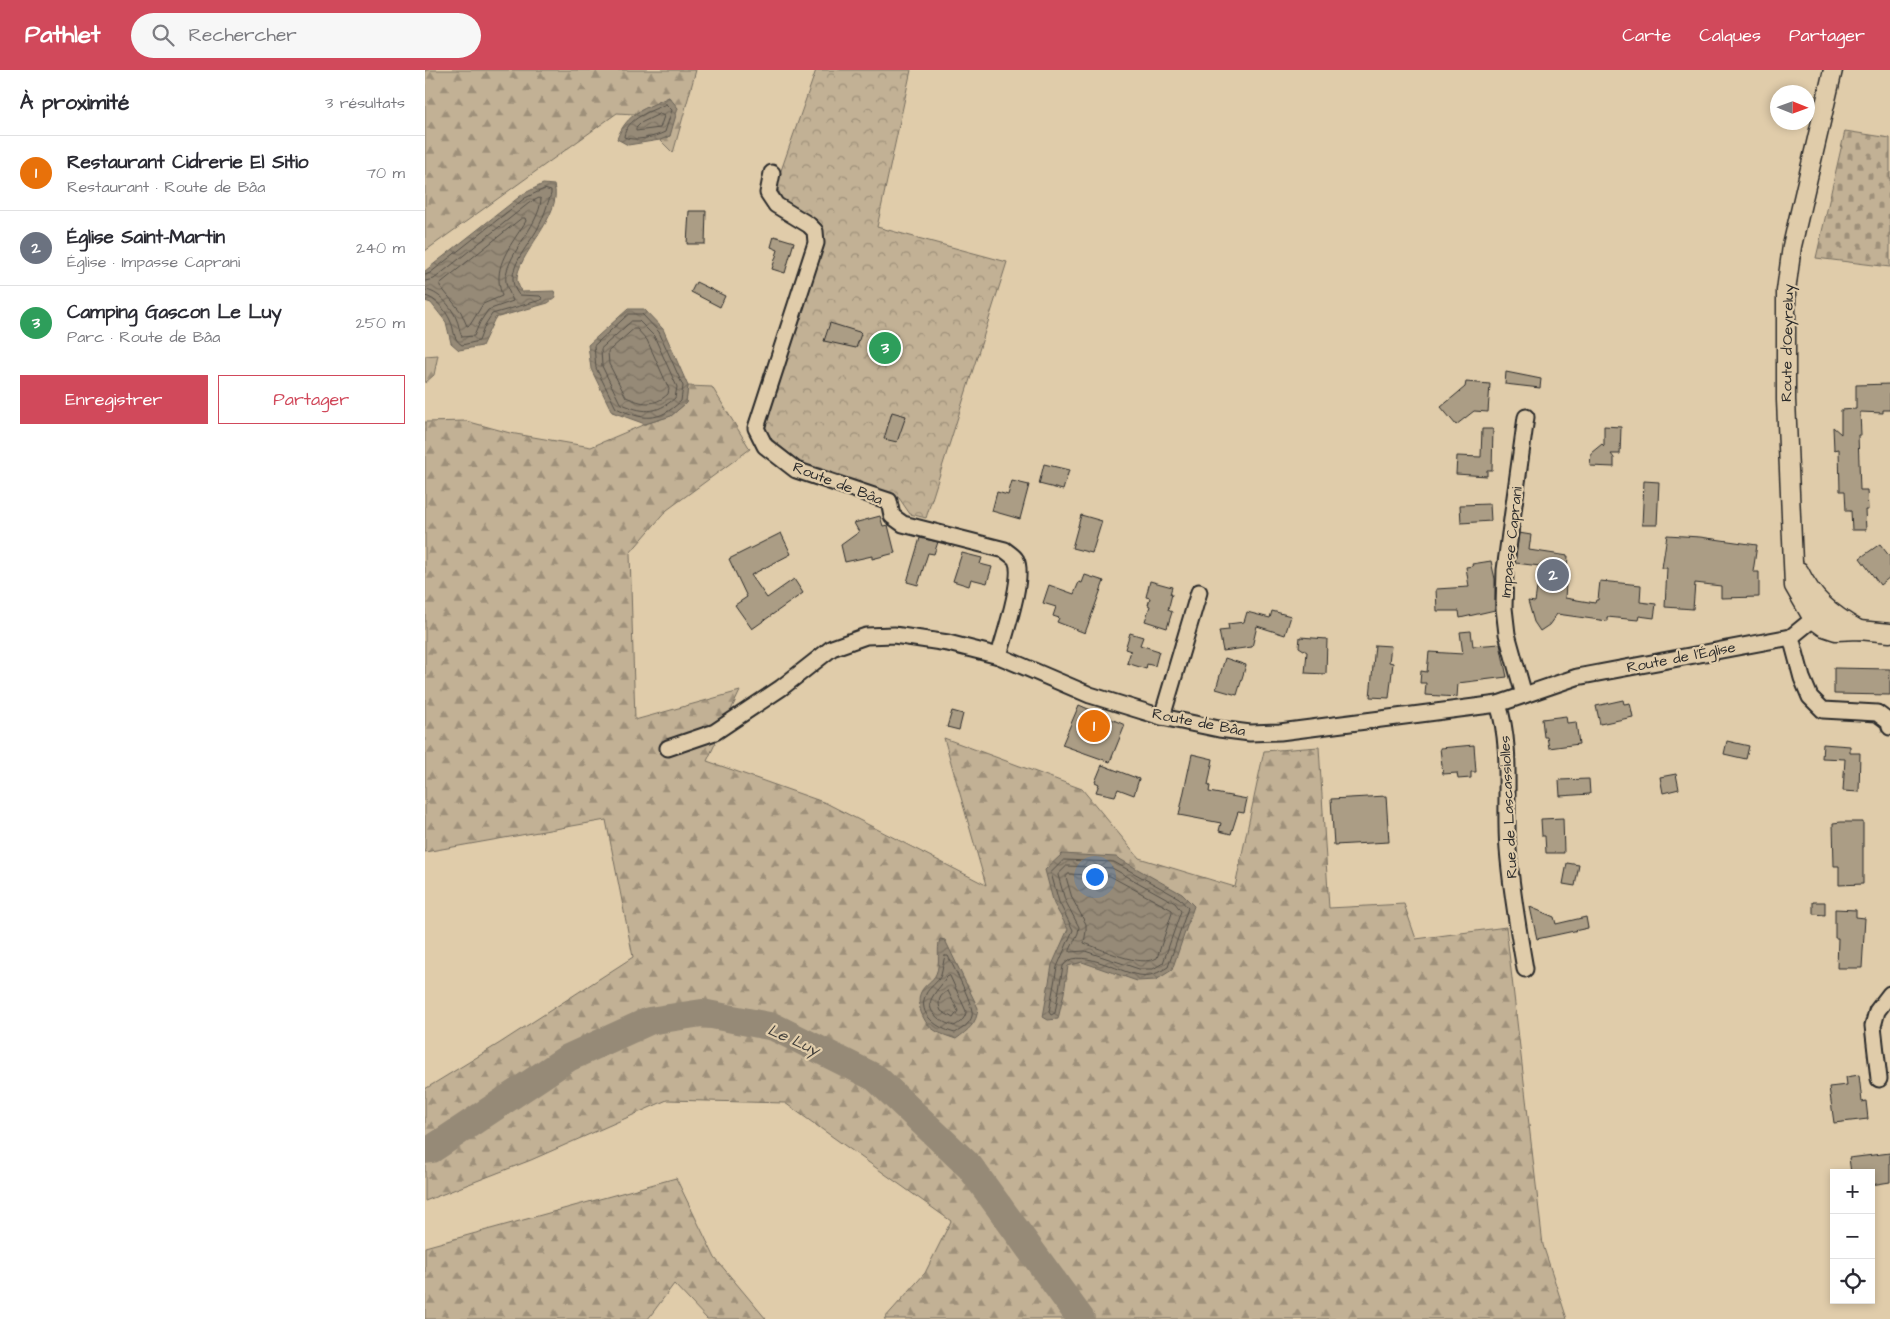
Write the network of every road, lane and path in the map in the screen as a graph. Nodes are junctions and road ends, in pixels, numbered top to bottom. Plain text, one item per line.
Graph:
1 (1833, 70) edge
2 (772, 173) dead end
3 (1526, 417) dead end
4 (1199, 592) dead end
5 (1817, 612) junction
6 (1890, 633) edge
7 (1791, 637) junction
8 (999, 656) junction
9 (1524, 695) junction
10 (1498, 704) junction
11 (1162, 717) junction
12 (1890, 727) edge
13 (668, 748) dead end
14 (1525, 969) dead end
15 (1890, 994) edge
16 (1879, 1079) dead end

1 - 5 street, Route d'Oeyreluy
2 - 8 street, Route de Bâa
3 - 9 street, Impasse Caprani
4 - 11 street
5 - 6 street
5 - 7 street, Route de l'Église
7 - 9 street, Route de l'Église
7 - 12 street
8 - 11 street, Route de Bâa
8 - 13 street, Route de Bâa
9 - 10 street, Route de l'Église
10 - 11 street, Route de Bâa
10 - 14 street, Rue de Lascassiolles
15 - 16 street

